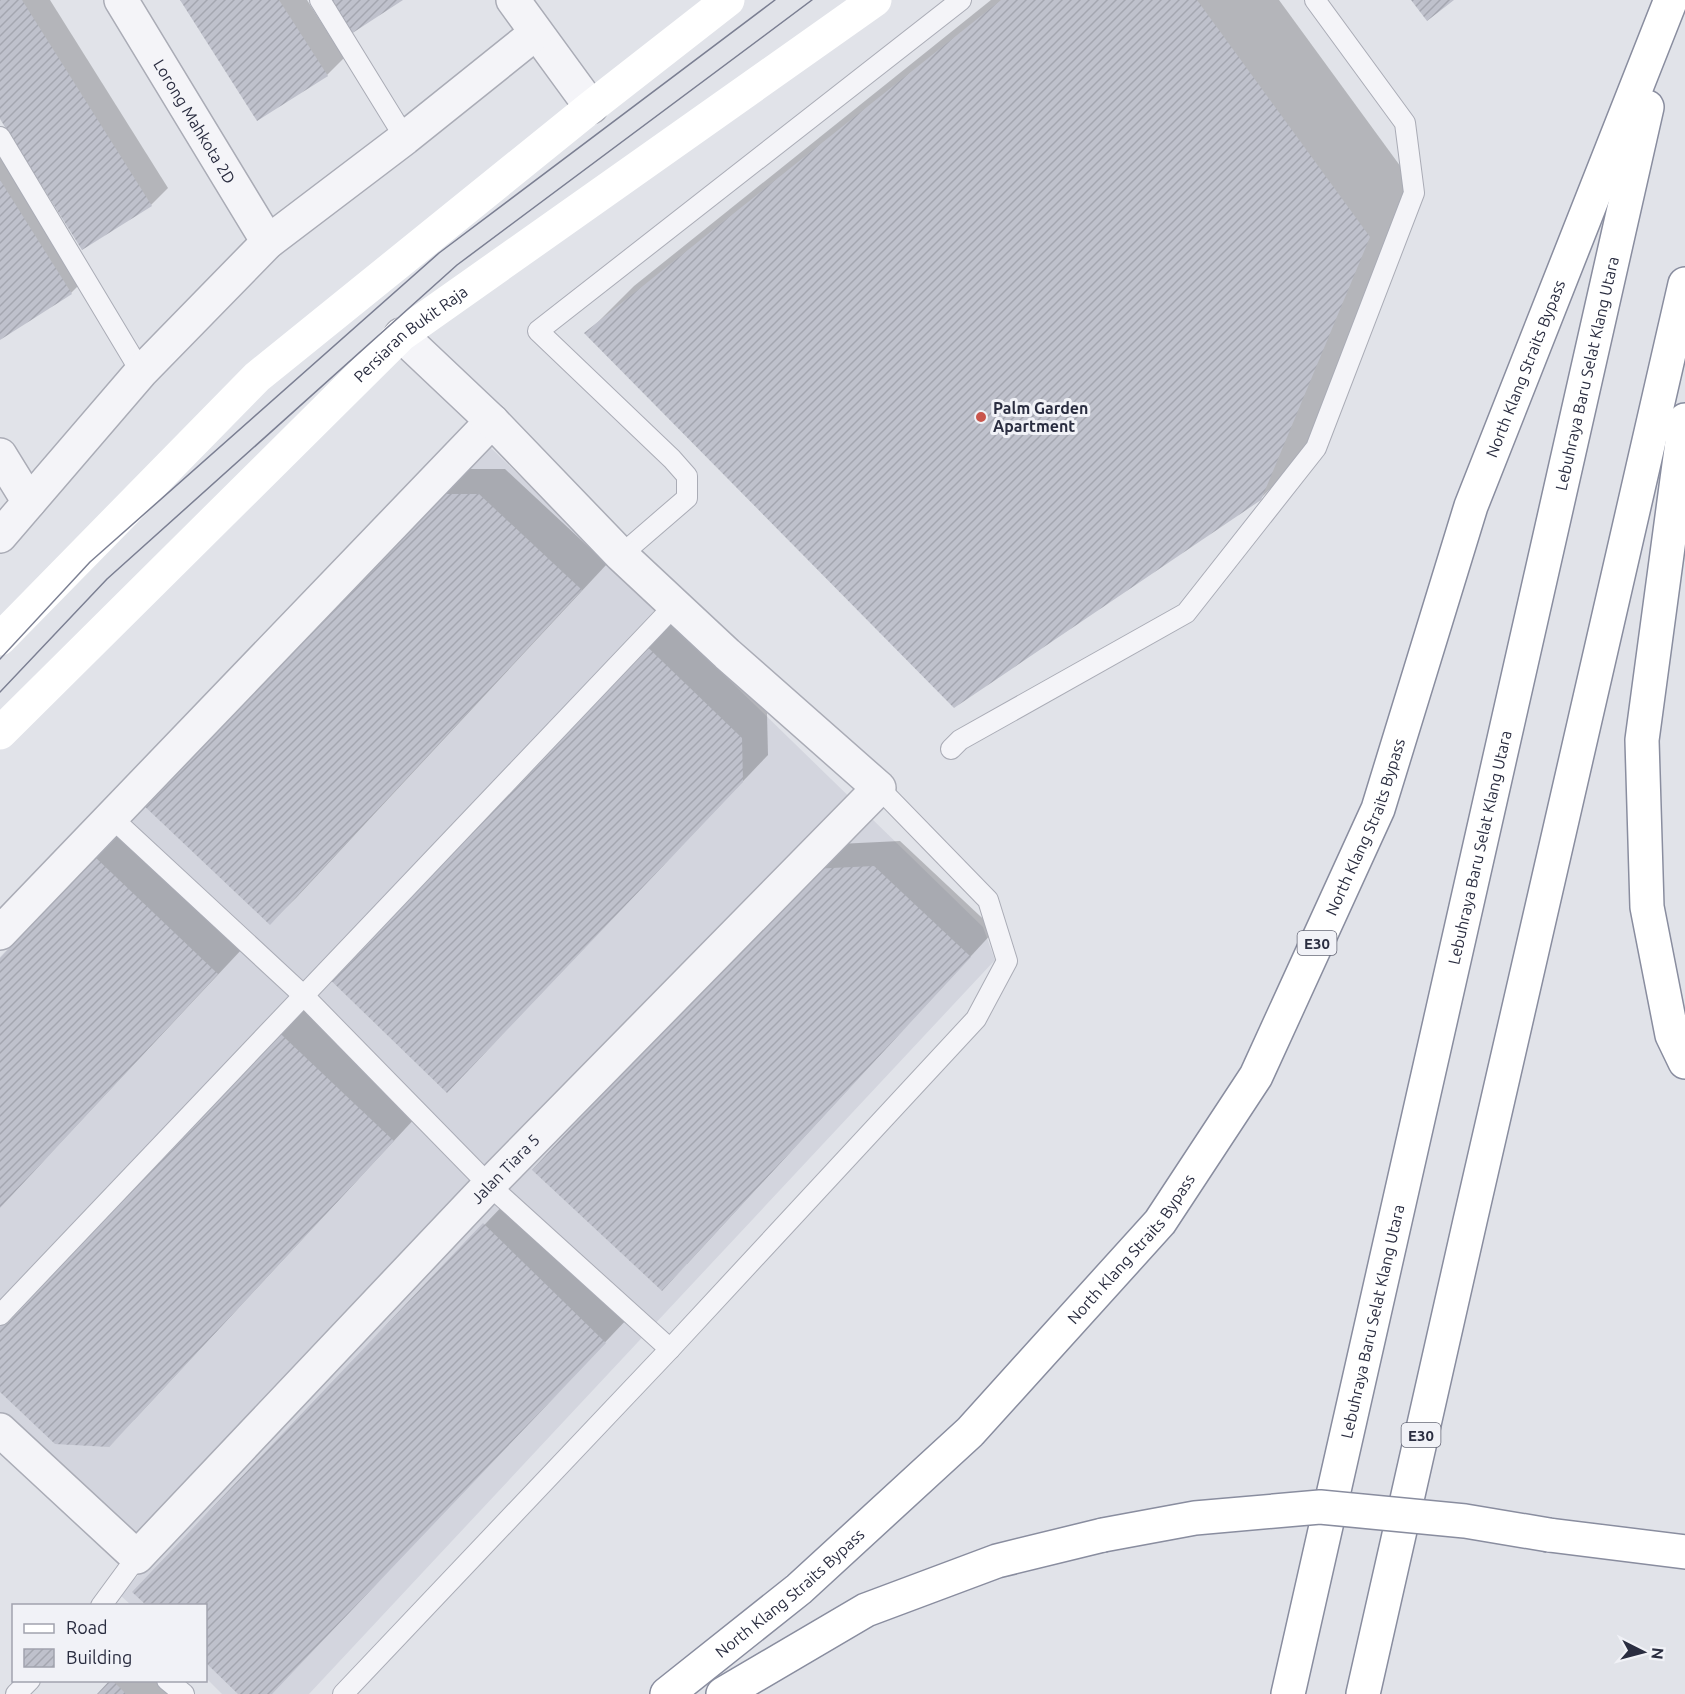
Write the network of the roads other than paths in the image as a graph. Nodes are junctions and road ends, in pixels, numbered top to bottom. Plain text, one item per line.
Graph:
1 (122, 0) edge
2 (320, 0) edge
3 (513, 0) edge
4 (728, 0) edge
5 (875, 0) edge
6 (961, 0) edge
7 (1315, 0) edge
8 (1670, 1) edge
9 (536, 33) junction
10 (591, 107) junction
11 (0, 137) edge
12 (405, 138) junction
13 (268, 242) junction
14 (1685, 284) edge
15 (401, 335) junction
16 (141, 372) junction
17 (1685, 420) edge
18 (492, 421) junction
19 (0, 455) edge
20 (29, 502) junction
21 (0, 536) edge
22 (621, 555) junction
23 (675, 605) junction
24 (0, 639) edge
25 (0, 733) edge
26 (951, 749) dead end
27 (879, 788) junction
28 (111, 817) junction
29 (0, 933) edge
30 (304, 996) junction
31 (1685, 1062) edge
32 (489, 1185) junction
33 (0, 1315) edge
34 (670, 1349) junction
35 (0, 1431) edge
36 (1685, 1552) edge
37 (137, 1557) junction
38 (102, 1604) edge
39 (28, 1682) edge
40 (169, 1682) edge
41 (16, 1694) edge
42 (184, 1694) edge
43 (343, 1694) edge
44 (667, 1694) edge
45 (723, 1694) edge
46 (1288, 1694) edge
47 (1363, 1694) edge

1 - 13 street, Lorong Mahkota 2D
2 - 12 lane
3 - 9 street
4 - 10 main road
5 - 15 main road, Persiaran Bukit Raja
6 - 22 lane
7 - 26 lane
8 - 44 main road, North Klang Straits Bypass / E30
8 - 46 main road, Lebuhraya Baru Selat Klang Utara / E30
9 - 10 street
9 - 12 street
10 - 24 main road
11 - 16 lane
12 - 13 street
13 - 16 street
14 - 47 main road, E30
15 - 18 street
15 - 25 main road, Persiaran Bukit Raja
16 - 20 street
17 - 31 main road
18 - 22 street
18 - 28 street
19 - 20 street
20 - 21 street
22 - 23 street
23 - 27 street
23 - 30 lane
27 - 32 street, Jalan Tiara 5
27 - 34 lane
28 - 29 street
28 - 30 lane
30 - 32 lane
30 - 33 lane
32 - 34 lane
32 - 37 street, Jalan Tiara 5
34 - 43 lane
35 - 37 street
36 - 45 main road, bridge
37 - 38 lane
39 - 41 lane
40 - 42 lane

